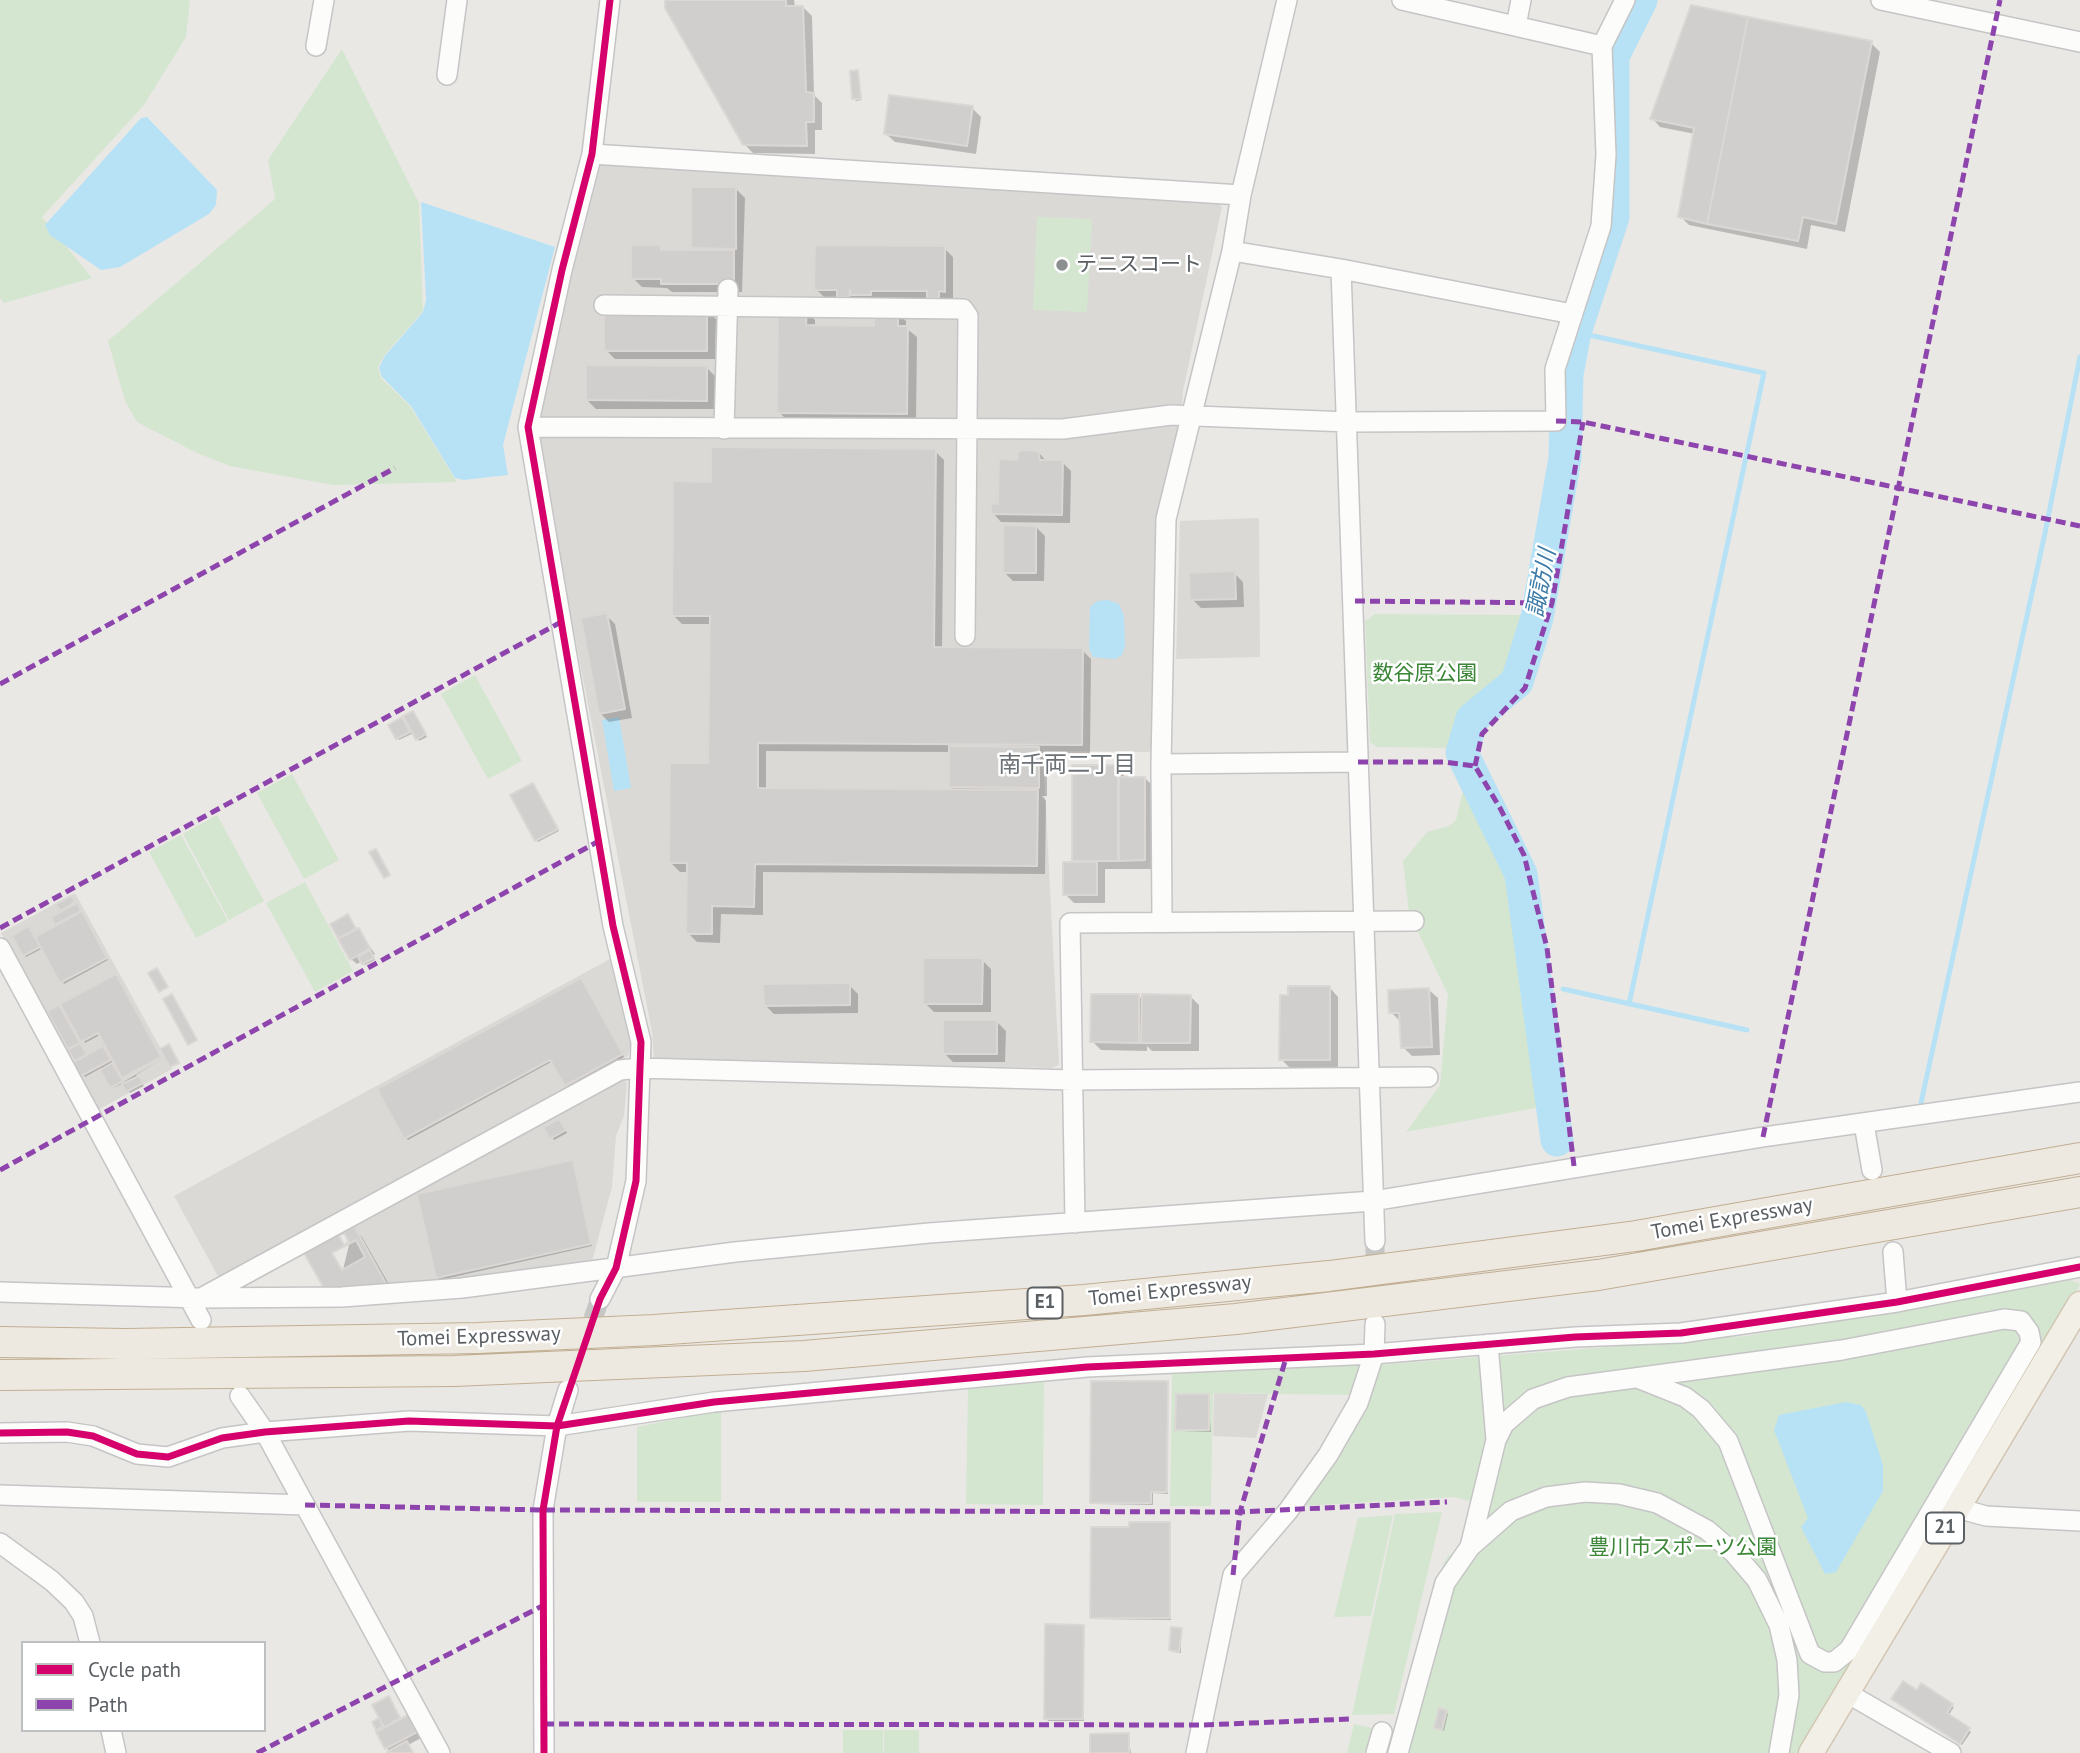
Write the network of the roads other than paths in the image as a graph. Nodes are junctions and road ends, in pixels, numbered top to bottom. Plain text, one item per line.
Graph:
1 (324, 0) edge
2 (457, 0) edge
3 (610, 0) edge
4 (1287, 0) edge
5 (1402, 0) edge
6 (1521, 0) edge
7 (1625, 0) edge
8 (1881, 0) edge
9 (1438, 4) edge
10 (1516, 26) junction
11 (2080, 42) edge
12 (316, 46) dead end
13 (1602, 46) junction
14 (447, 75) dead end
15 (593, 153) junction
16 (1241, 195) junction
17 (1232, 251) junction
18 (1341, 269) junction
19 (728, 298) junction
20 (604, 304) dead end
21 (1572, 314) junction
22 (1193, 416) junction
23 (1348, 422) junction
24 (528, 427) junction
25 (968, 428) junction
26 (724, 429) junction
27 (965, 636) dead end
28 (1358, 762) junction
29 (1161, 764) junction
30 (1362, 921) junction
31 (1414, 921) dead end
32 (1162, 922) junction
33 (0, 948) edge
34 (640, 1068) junction
35 (1428, 1077) dead end
36 (1369, 1078) junction
37 (1072, 1080) junction
38 (2080, 1093) edge
39 (1864, 1124) junction
40 (2080, 1150) edge
41 (2080, 1158) edge
42 (1871, 1170) dead end
43 (1998, 1172) junction
44 (2080, 1192) edge
45 (1373, 1201) junction
46 (1075, 1223) junction
47 (1375, 1241) tunnel mouth
48 (1893, 1252) dead end
49 (616, 1268) junction
50 (2080, 1268) edge
51 (0, 1292) edge
52 (193, 1297) junction
53 (600, 1299) tunnel mouth
54 (1897, 1302) junction
55 (2080, 1304) edge
56 (201, 1320) dead end
57 (1375, 1324) tunnel mouth
58 (0, 1342) edge
59 (1489, 1344) junction
60 (1374, 1354) junction
61 (0, 1375) edge
62 (1640, 1380) junction
63 (568, 1390) tunnel mouth
64 (240, 1396) dead end
65 (557, 1426) junction
66 (265, 1432) junction
67 (0, 1433) edge
68 (1496, 1440) junction
69 (0, 1495) edge
70 (305, 1505) junction
71 (1957, 1508) junction
72 (2080, 1521) edge
73 (0, 1543) edge
74 (1470, 1547) junction
75 (89, 1641) edge
76 (1847, 1693) junction
77 (111, 1732) edge
78 (1382, 1732) dead end
79 (116, 1753) edge
80 (440, 1753) edge
81 (544, 1753) edge
82 (1195, 1753) edge
83 (1376, 1753) edge
84 (1398, 1753) edge
85 (1779, 1753) edge
86 (1811, 1753) edge
87 (1951, 1753) edge

1 - 12 street
2 - 14 street
3 - 15 street
4 - 16 street
5 - 9 street
6 - 10 street
7 - 13 street
8 - 11 street
9 - 10 street
10 - 13 street
13 - 21 street
15 - 16 street
15 - 24 street
16 - 17 street
17 - 18 street
17 - 22 street
18 - 21 street
18 - 23 street
19 - 20 street
19 - 25 street
19 - 26 street
21 - 23 street
22 - 23 street
22 - 25 street
22 - 29 street
23 - 28 street
24 - 26 street
24 - 34 street
25 - 26 street
25 - 27 street
28 - 29 street
28 - 30 street
29 - 32 street
30 - 31 street
30 - 32 street
30 - 36 street
32 - 37 street
33 - 52 street
34 - 37 street
34 - 49 street
34 - 52 street
35 - 36 street
36 - 37 street
36 - 45 street
37 - 46 street
38 - 39 street
39 - 42 street
39 - 45 street
40 - 43 highway
41 - 43 highway, Tomei Expressway / E1
43 - 58 highway, Tomei Expressway / E1
44 - 61 highway, Tomei Expressway / E1
45 - 46 street
45 - 47 street
46 - 49 street
48 - 54 street
49 - 52 street
49 - 53 street
50 - 54 street
51 - 52 street
52 - 56 street
54 - 59 street
55 - 71 main road, 21
57 - 60 street
59 - 60 street
59 - 68 street
60 - 65 street
60 - 82 street
62 - 62 street
62 - 68 street
63 - 65 street
64 - 66 street
65 - 66 street
65 - 81 street
66 - 67 street
66 - 70 street
68 - 74 street
69 - 70 street
70 - 80 street
71 - 72 street
71 - 76 main road, 21
73 - 75 street
74 - 84 street
74 - 85 street
76 - 86 main road, 21
76 - 87 street
77 - 79 street
78 - 83 street

